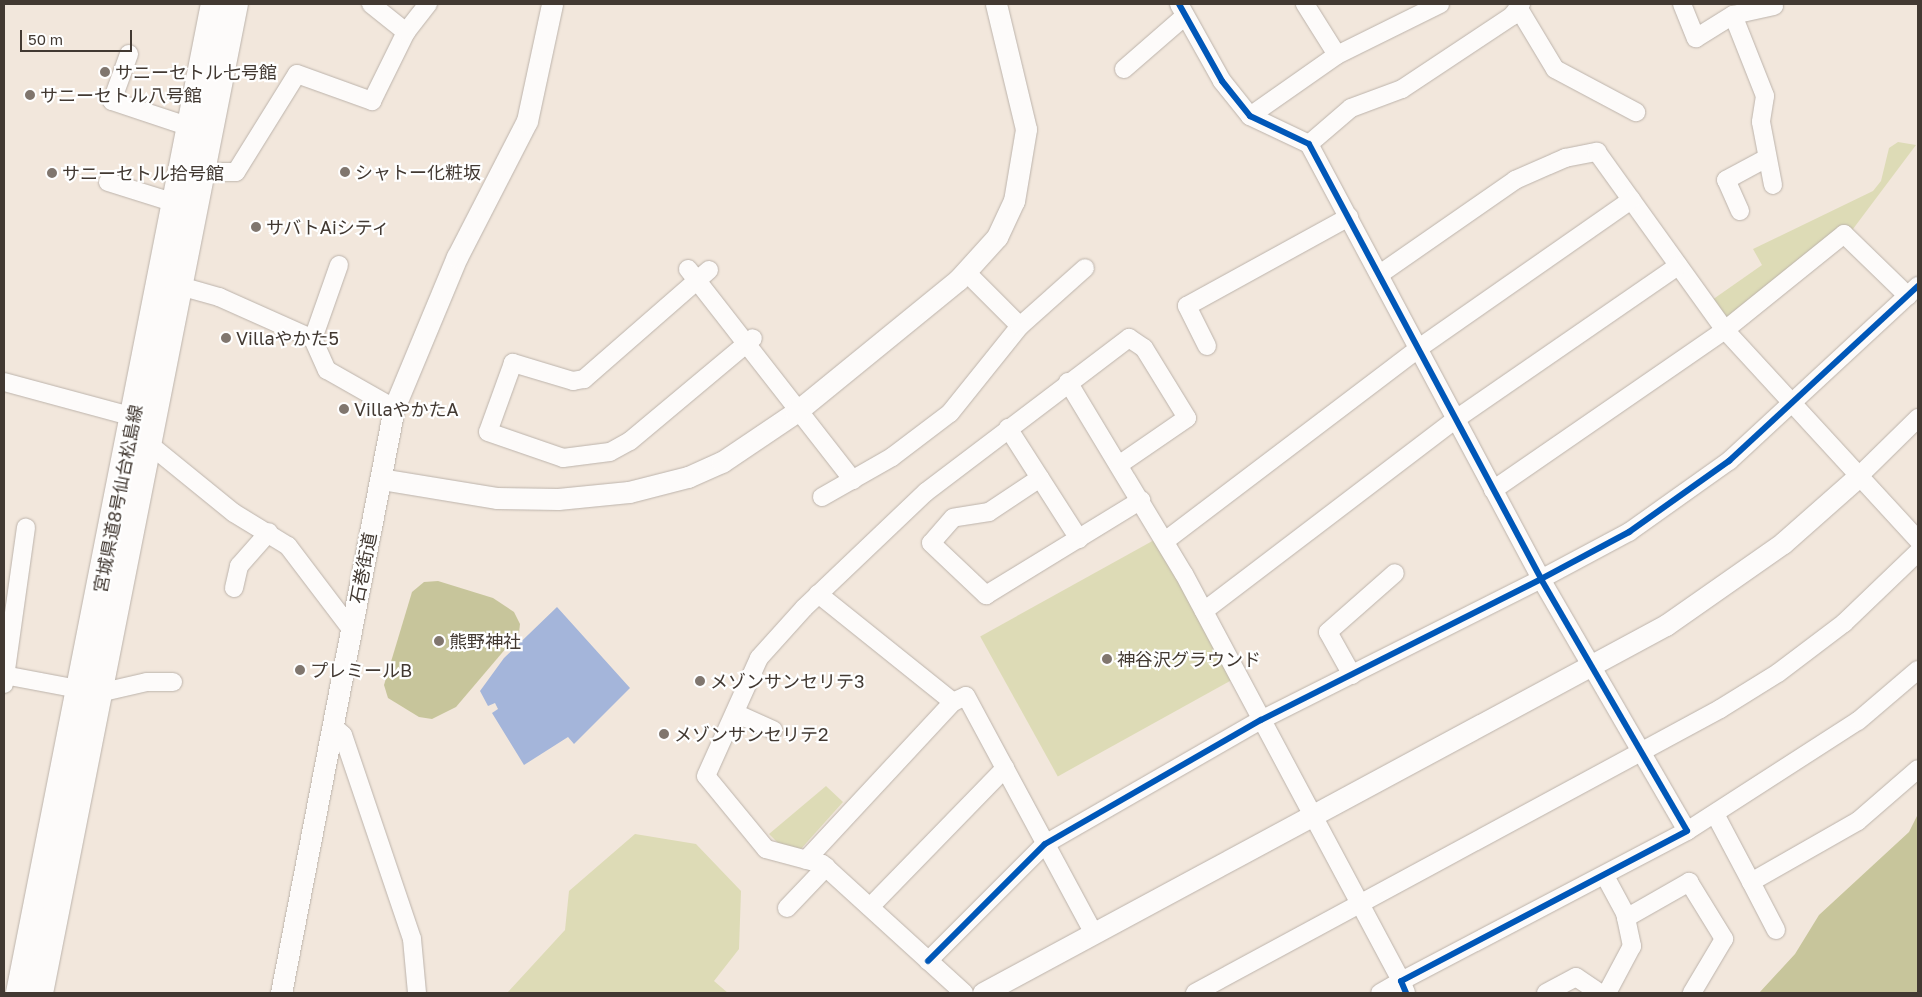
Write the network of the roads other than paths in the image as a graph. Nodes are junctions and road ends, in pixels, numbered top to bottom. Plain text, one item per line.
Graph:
1 (214, 4) edge
2 (234, 4) edge
3 (371, 4) edge
4 (428, 4) edge
5 (552, 4) edge
6 (996, 4) edge
7 (1305, 4) edge
8 (1440, 4) edge
9 (1682, 4) edge
10 (1520, 6) edge
11 (1774, 6) dead end
12 (1182, 10) edge
13 (1733, 15) junction
14 (406, 32) junction
15 (129, 54) dead end
16 (1337, 55) junction
17 (1124, 69) dead end
18 (1636, 112) dead end
19 (1250, 116) junction
20 (190, 127) junction
21 (1309, 144) junction
22 (1765, 159) junction
23 (202, 172) junction
24 (108, 182) dead end
25 (1773, 185) dead end
26 (1631, 200) junction
27 (176, 204) junction
28 (1740, 211) dead end
29 (1349, 217) junction
30 (339, 265) dead end
31 (1678, 266) junction
32 (1085, 268) dead end
33 (966, 272) junction
34 (1380, 274) junction
35 (180, 286) junction
36 (1913, 291) edge
37 (1020, 326) junction
38 (1725, 330) junction
39 (313, 339) junction
40 (750, 342) junction
41 (1207, 346) dead end
42 (1419, 348) junction
43 (4, 382) edge
44 (1068, 382) junction
45 (1793, 405) junction
46 (394, 408) junction
47 (796, 412) junction
48 (134, 417) junction
49 (1918, 418) edge
50 (1456, 419) junction
51 (1008, 428) junction
52 (148, 444) junction
53 (1120, 464) junction
54 (1860, 476) junction
55 (1040, 478) junction
56 (381, 479) junction
57 (853, 480) junction
58 (1493, 490) junction
59 (822, 497) dead end
60 (1141, 500) junction
61 (26, 528) dead end
62 (269, 532) junction
63 (1079, 539) junction
64 (1165, 540) junction
65 (1918, 540) edge
66 (1918, 552) edge
67 (1395, 573) dead end
68 (1541, 579) junction
69 (234, 588) dead end
70 (818, 594) junction
71 (1204, 611) junction
72 (351, 629) junction
73 (1589, 668) junction
74 (1918, 670) edge
75 (1352, 676) junction
76 (4, 678) edge
77 (173, 682) dead end
78 (90, 691) junction
79 (953, 702) junction
80 (735, 713) junction
81 (1262, 720) junction
82 (334, 727) junction
83 (773, 730) dead end
84 (1645, 753) junction
85 (1005, 768) junction
86 (1918, 769) edge
87 (1715, 814) junction
88 (1312, 816) junction
89 (1688, 831) junction
90 (1045, 844) junction
91 (806, 860) junction
92 (826, 867) junction
93 (1605, 876) junction
94 (1751, 882) junction
95 (1360, 904) junction
96 (870, 907) junction
97 (787, 908) dead end
98 (1626, 918) junction
99 (1776, 930) dead end
100 (1094, 934) junction
101 (928, 962) junction
102 (1404, 987) edge
103 (21, 990) edge
104 (281, 993) edge
105 (417, 993) edge
106 (964, 993) edge
107 (983, 993) edge
108 (1195, 993) edge
109 (1380, 993) edge
110 (1546, 993) edge
111 (1600, 993) edge
112 (1607, 993) edge
113 (1692, 993) edge

1 - 20 main road, 宮城県道8号仙台松島線
2 - 23 main road, 宮城県道8号仙台松島線
3 - 14 street
4 - 14 street
5 - 46 street, 石巻街道
6 - 33 street
7 - 16 street
8 - 16 street
9 - 13 street
10 - 18 street
10 - 21 street
11 - 13 street
12 - 17 street
12 - 19 street
13 - 22 street
14 - 23 street
15 - 20 street
16 - 19 street
19 - 21 street
20 - 27 main road, 宮城県道8号仙台松島線
21 - 29 street
22 - 25 street
22 - 28 street
23 - 35 main road, 宮城県道8号仙台松島線
24 - 27 street
26 - 31 street
26 - 34 street
26 - 42 street
27 - 48 main road, 宮城県道8号仙台松島線
29 - 34 street
29 - 41 street
30 - 39 street
31 - 38 street
31 - 50 street
32 - 37 street
33 - 37 street
33 - 47 street
34 - 42 street
35 - 39 street
35 - 52 main road, 宮城県道8号仙台松島線
36 - 38 street
36 - 45 street
37 - 57 street
38 - 45 street
38 - 58 street
39 - 46 street
40 - 40 street
40 - 47 street
42 - 50 street
42 - 64 street
43 - 48 street
44 - 51 street
44 - 53 street
44 - 53 street
45 - 54 street
45 - 68 street
46 - 56 street, 石巻街道
47 - 56 street
47 - 57 street
48 - 78 main road, 宮城県道8号仙台松島線
49 - 54 street
50 - 58 street
50 - 71 street
51 - 55 street
51 - 70 street
52 - 62 street
52 - 78 main road, 宮城県道8号仙台松島線
53 - 60 street
54 - 65 street
54 - 73 street
55 - 63 street
55 - 63 street
56 - 72 street, 石巻街道
57 - 59 street
58 - 68 street
60 - 63 street
60 - 64 street
61 - 76 street
62 - 69 street
62 - 72 street
64 - 71 street
66 - 84 street
67 - 75 street
68 - 73 street
68 - 75 street
70 - 79 street
70 - 80 street
71 - 81 street
72 - 82 street, 石巻街道
73 - 84 street
73 - 88 street
74 - 87 street
75 - 81 street
76 - 78 street
77 - 78 street
78 - 103 main road, 宮城県道8号仙台松島線
79 - 85 street
79 - 91 street
80 - 83 street
80 - 91 street
81 - 88 street
81 - 90 street
82 - 104 street, 石巻街道
82 - 105 street
84 - 89 street
84 - 95 street
85 - 90 street
85 - 96 street
86 - 94 street
87 - 89 street
87 - 94 street
88 - 95 street
88 - 100 street
89 - 93 street
90 - 100 street
90 - 101 street
91 - 92 street
92 - 96 street
92 - 97 street
93 - 98 street
93 - 102 street
94 - 99 street
95 - 102 street
95 - 108 street
96 - 101 street
98 - 112 street
98 - 113 street
100 - 107 street
101 - 106 street
102 - 109 street
110 - 111 street

